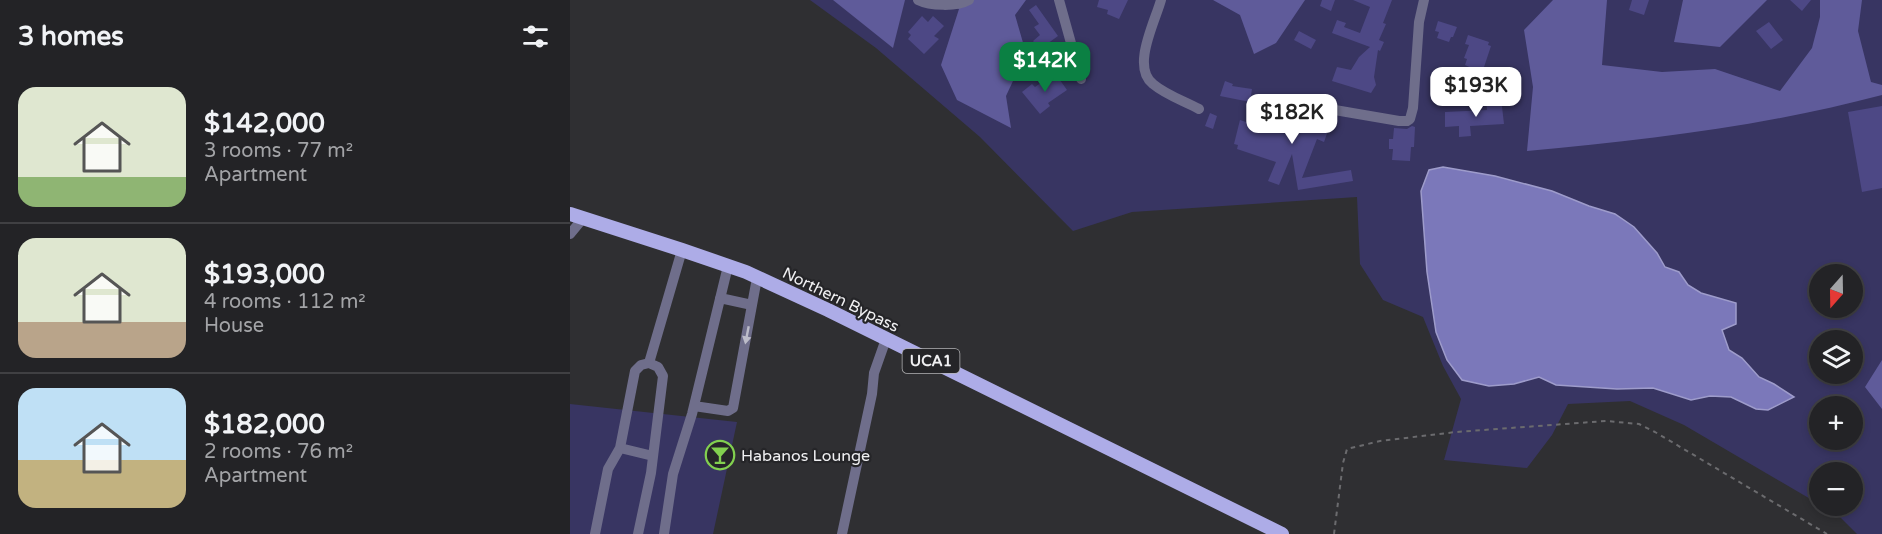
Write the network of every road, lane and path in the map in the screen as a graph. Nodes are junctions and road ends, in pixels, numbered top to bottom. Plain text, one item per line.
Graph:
1 (918, 0) edge
2 (969, 0) edge
3 (1059, 0) edge
4 (1161, 0) edge
5 (1424, 0) edge
6 (1081, 79) dead end
7 (1199, 109) dead end
8 (1329, 109) dead end
9 (570, 214) edge
10 (584, 217) junction
11 (570, 234) edge
12 (682, 250) junction
13 (728, 266) junction
14 (758, 278) junction
15 (720, 298) junction
16 (752, 305) junction
17 (886, 339) junction
18 (649, 363) junction
19 (694, 406) junction
20 (620, 448) junction
21 (653, 456) junction
22 (595, 534) edge
23 (638, 534) edge
24 (664, 534) edge
25 (842, 534) edge
26 (1282, 534) edge
27 (1334, 534) edge
28 (1827, 534) edge

1 - 2 street
3 - 6 street
4 - 7 street
5 - 8 street
9 - 10 main road, Northern Bypass / UCA1
10 - 11 street
10 - 12 main road, Northern Bypass / UCA1
12 - 13 main road, Northern Bypass / UCA1
12 - 18 street
13 - 14 main road, Northern Bypass / UCA1
13 - 15 street
14 - 16 street
14 - 17 main road, Northern Bypass / UCA1
15 - 16 street
15 - 19 street
16 -> 19 street
17 - 25 street
17 - 26 main road, Northern Bypass / UCA1
18 - 20 street
18 - 21 street
19 - 24 street
20 - 21 street
20 - 22 street
21 - 23 street
27 - 28 path

